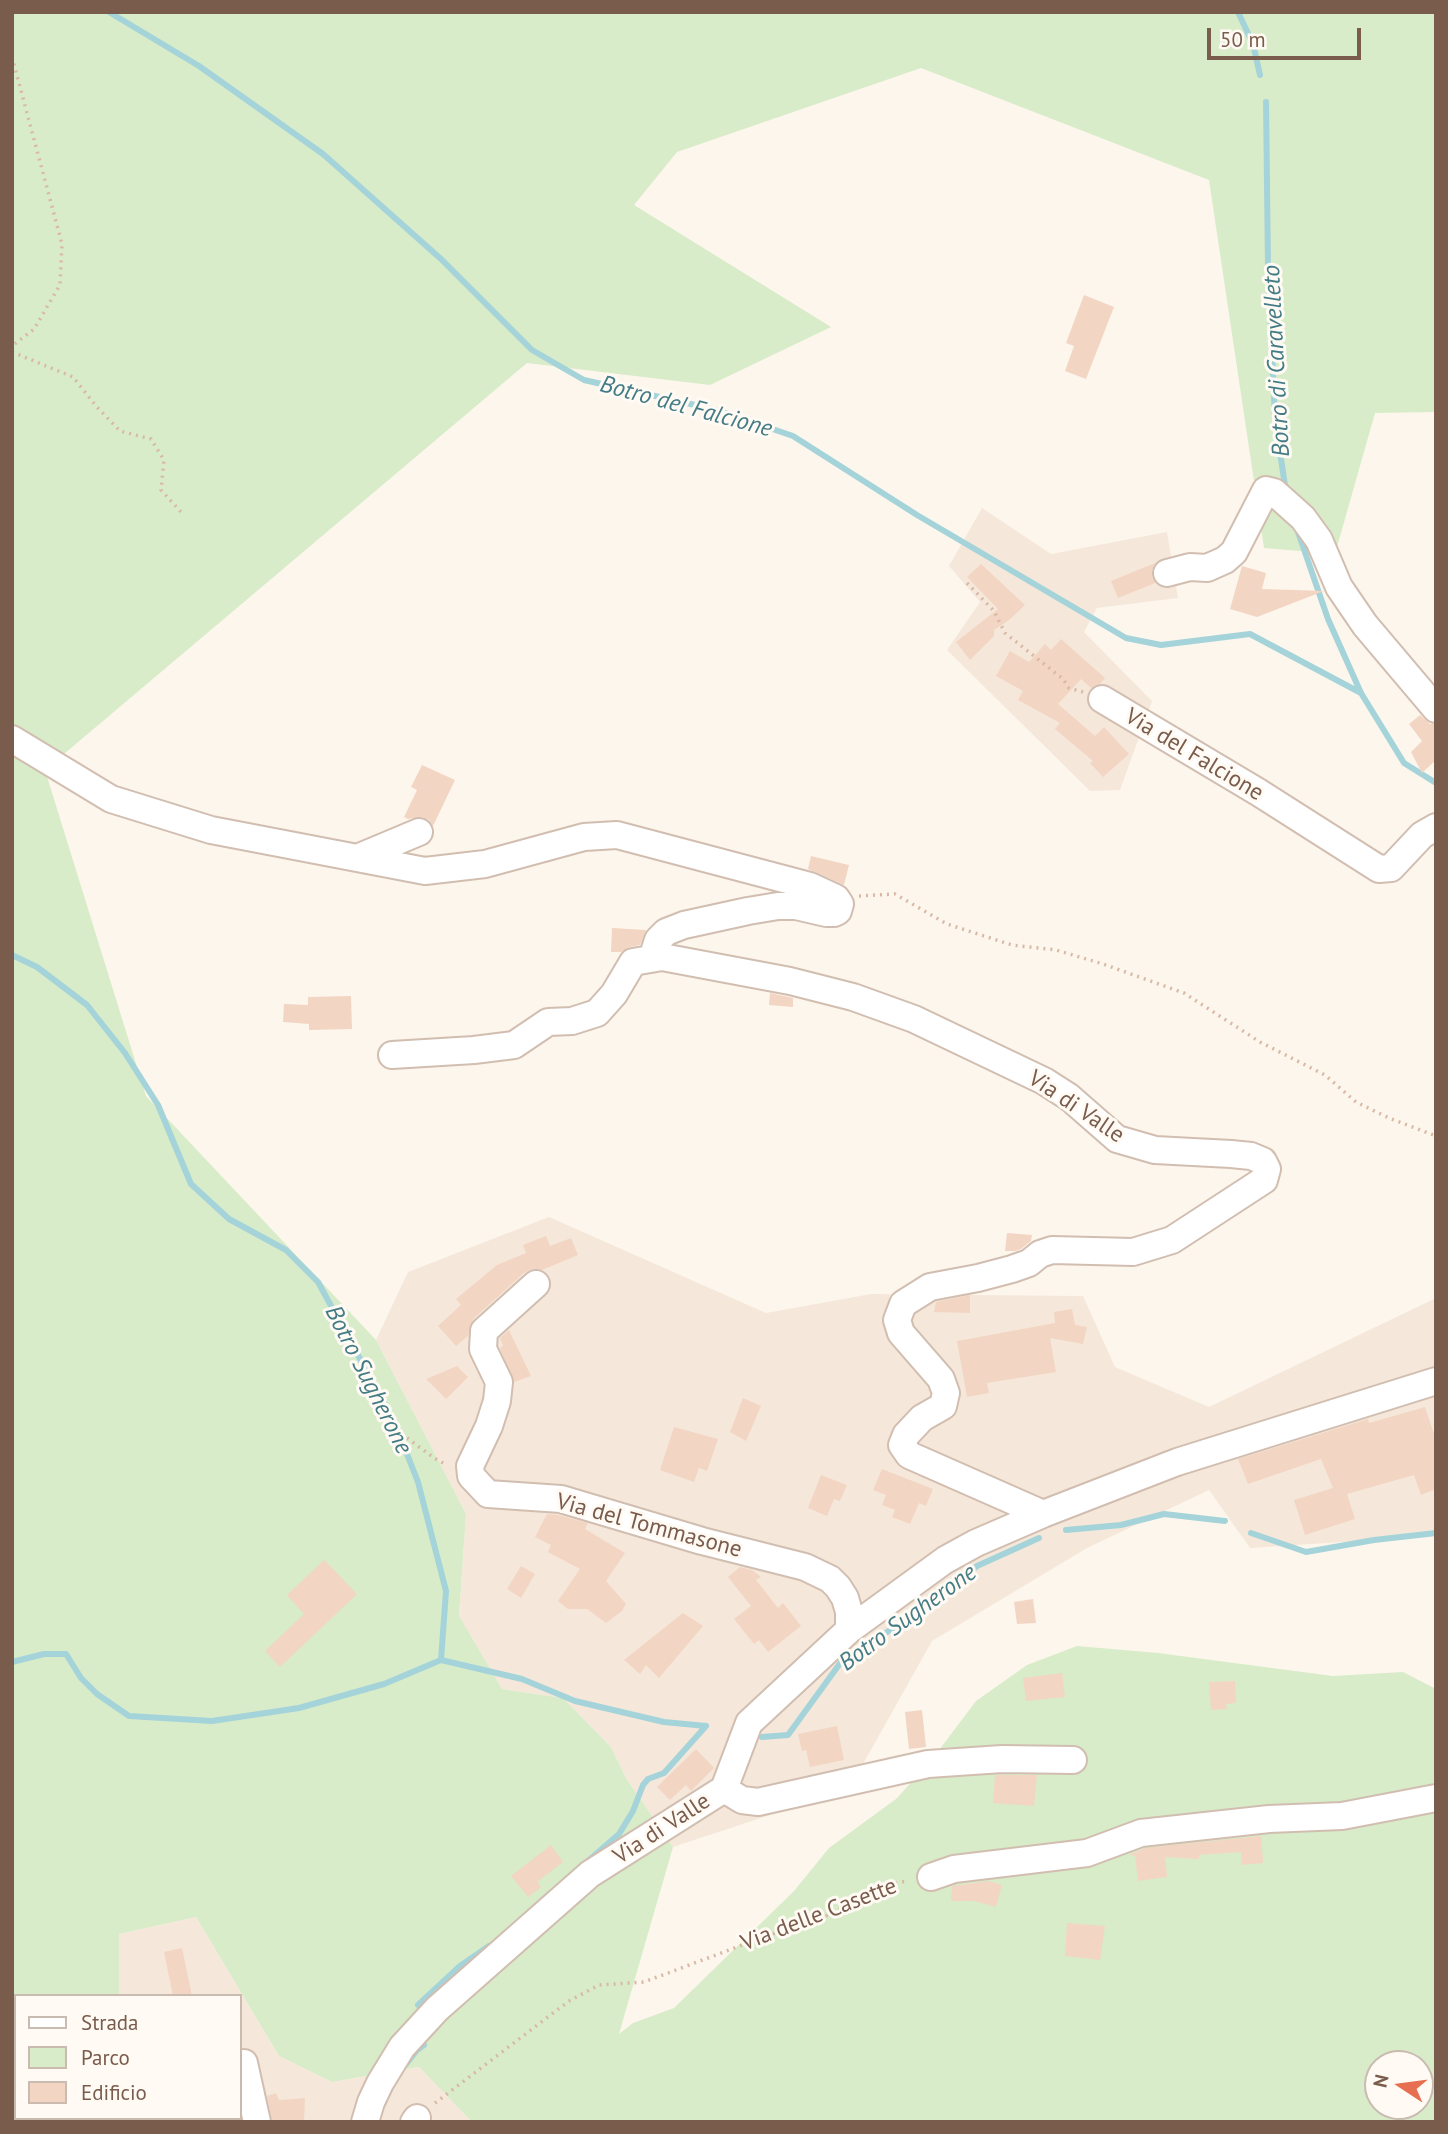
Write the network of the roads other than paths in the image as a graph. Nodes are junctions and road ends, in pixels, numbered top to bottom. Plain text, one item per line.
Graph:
1 (1167, 573) dead end
2 (1102, 699) road end
3 (1434, 705) edge
4 (12, 739) edge
5 (1436, 827) edge
6 (419, 832) dead end
7 (357, 858) junction
8 (662, 957) junction
9 (392, 1055) dead end
10 (537, 1284) dead end
11 (1436, 1381) edge
12 (1043, 1514) junction
13 (849, 1630) junction
14 (1073, 1760) dead end
15 (724, 1789) junction
16 (1436, 1798) edge
17 (931, 1877) road end
18 (244, 2063) dead end
19 (257, 2122) edge
20 (365, 2122) edge

1 - 3 street
2 - 5 street, Via del Falcione
4 - 7 street
6 - 7 street
7 - 8 street
8 - 9 street, Via di Valle
8 - 12 street, Via di Valle
10 - 13 street, Via del Tommasone
11 - 12 street, Via di Valle
12 - 13 street, Via di Valle
13 - 15 street, Via di Valle
14 - 15 street
15 - 20 street, Via di Valle
16 - 17 street
18 - 19 street

